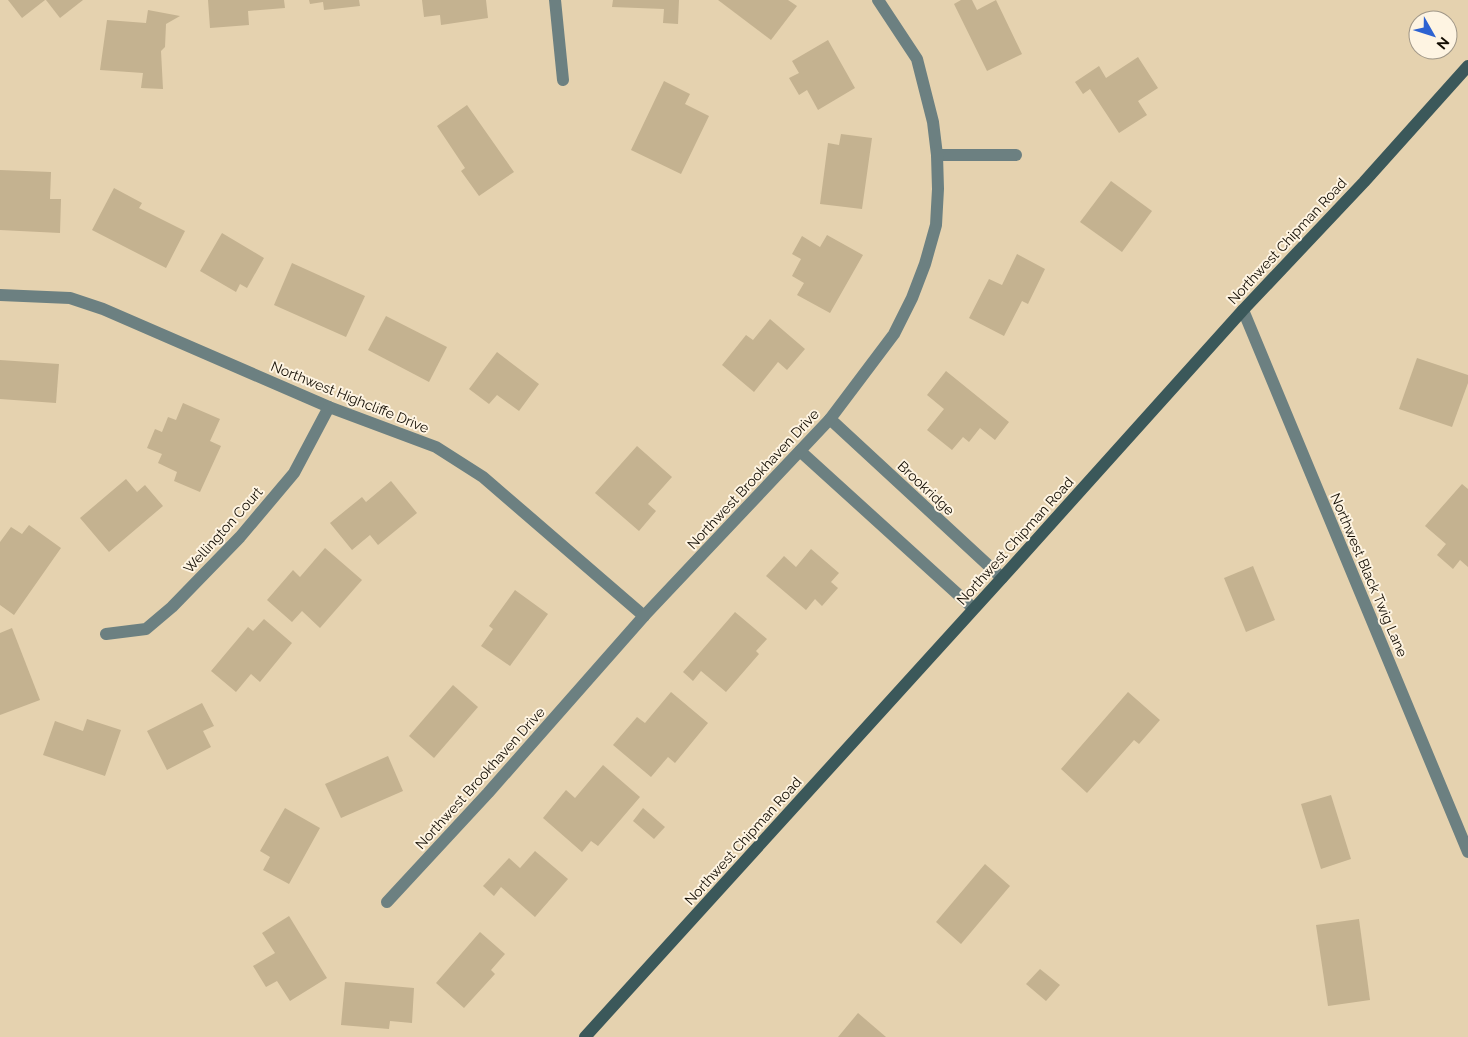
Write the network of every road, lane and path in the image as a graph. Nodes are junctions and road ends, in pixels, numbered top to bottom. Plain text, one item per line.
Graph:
1 (555, 0) edge
2 (878, 0) edge
3 (1468, 66) edge
4 (563, 80) dead end
5 (937, 155) junction
6 (1016, 155) dead end
7 (0, 295) edge
8 (1243, 310) junction
9 (329, 407) junction
10 (830, 419) junction
11 (800, 451) junction
12 (1002, 578) junction
13 (973, 608) junction
14 (644, 616) junction
15 (106, 634) dead end
16 (1468, 852) edge
17 (388, 902) dead end
18 (585, 1037) edge

1 - 4 street
2 - 5 street, Northwest Brookhaven Drive
3 - 8 main road, Northwest Chipman Road
5 - 6 street
5 - 10 street, Northwest Brookhaven Drive
7 - 9 street, Northwest Highcliffe Drive
8 - 12 main road, Northwest Chipman Road
8 - 16 street, Northwest Black Twig Lane
9 - 14 street, Northwest Highcliffe Drive
9 - 15 street, Wellington Court
10 - 11 street, Northwest Brookhaven Drive
10 - 12 street, Brookridge
11 - 13 street
11 - 14 street, Northwest Brookhaven Drive
12 - 13 main road, Northwest Chipman Road
13 - 18 main road, Northwest Chipman Road
14 - 17 street, Northwest Brookhaven Drive

